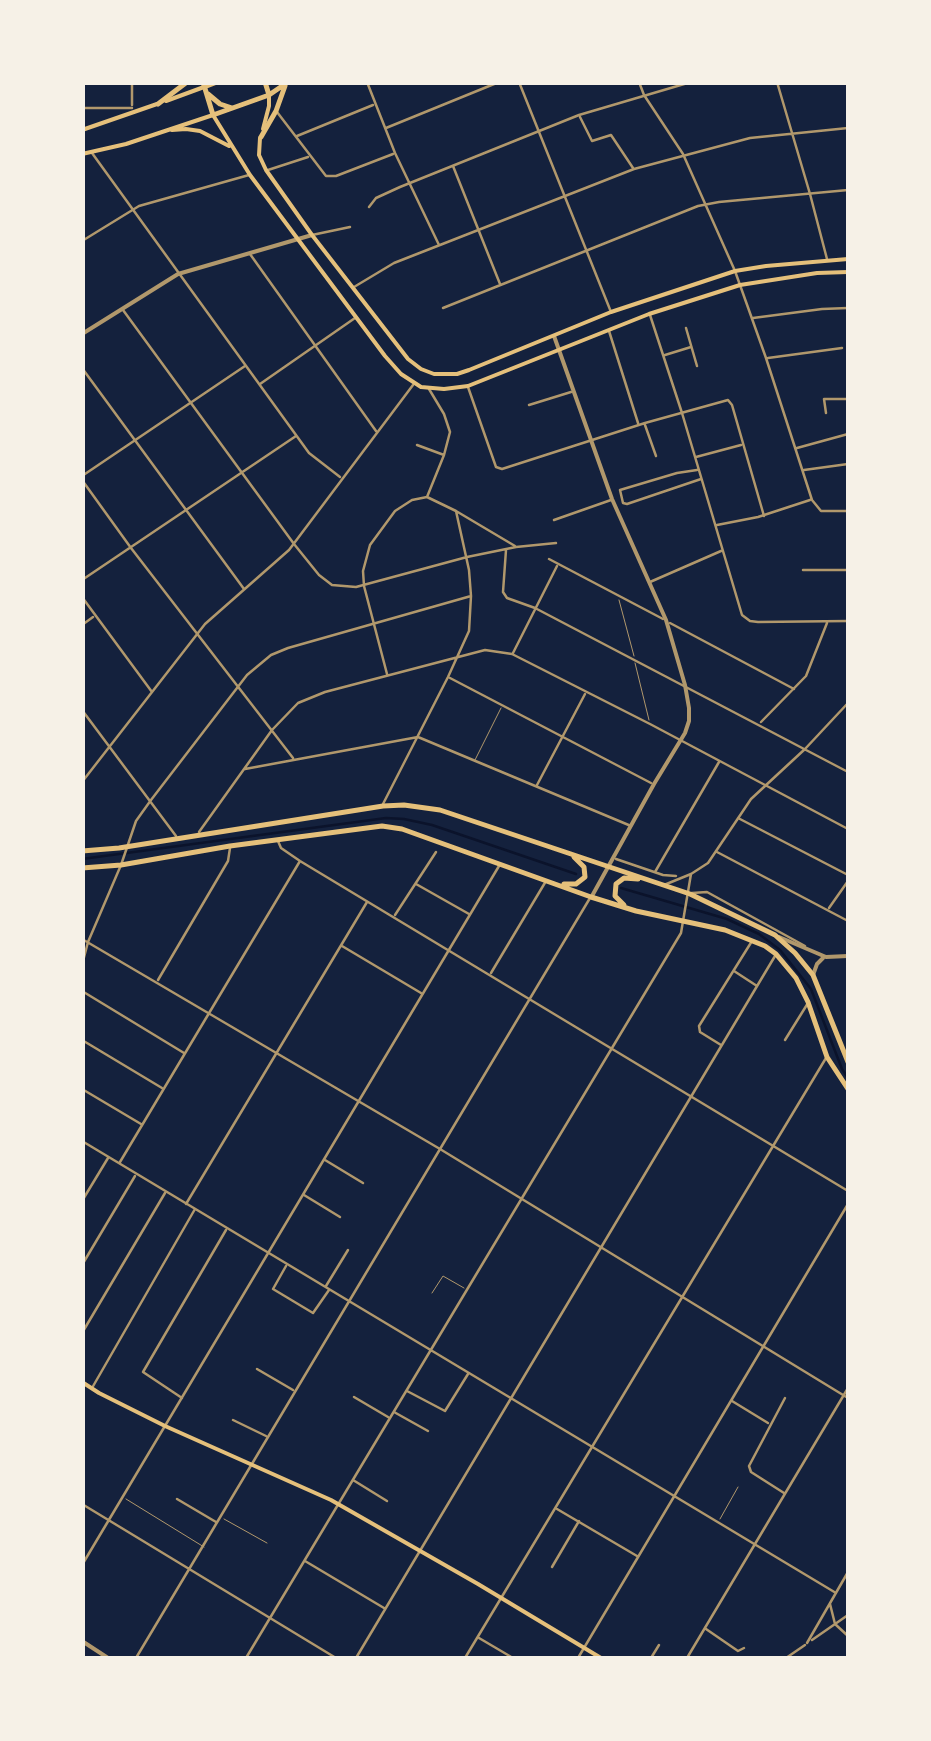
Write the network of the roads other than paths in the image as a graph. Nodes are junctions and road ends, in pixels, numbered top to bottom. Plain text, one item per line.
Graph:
1 (132, 82) edge
2 (187, 82) edge
3 (217, 82) edge
4 (265, 82) edge
5 (366, 82) edge
6 (498, 82) edge
7 (519, 82) edge
8 (638, 82) edge
9 (691, 82) edge
10 (776, 82) edge
11 (287, 84) edge
12 (203, 85) edge
13 (270, 94) junction
14 (644, 95) junction
15 (158, 104) junction
16 (376, 104) junction
17 (82, 108) edge
18 (233, 108) junction
19 (132, 110) junction
20 (276, 111) junction
21 (212, 115) junction
22 (579, 115) junction
23 (385, 128) junction
24 (848, 128) edge
25 (82, 130) edge
26 (162, 131) junction
27 (540, 131) junction
28 (793, 133) junction
29 (261, 136) junction
30 (296, 137) junction
31 (234, 148) junction
32 (92, 153) junction
33 (395, 153) junction
34 (82, 154) edge
35 (683, 154) junction
36 (310, 156) junction
37 (454, 166) junction
38 (634, 169) junction
39 (266, 170) junction
40 (250, 174) junction
41 (409, 184) junction
42 (848, 190) edge
43 (810, 194) junction
44 (564, 195) junction
45 (705, 204) junction
46 (369, 207) dead end
47 (131, 210) junction
48 (350, 228) dead end
49 (478, 229) junction
50 (312, 235) junction
51 (297, 239) junction
52 (82, 241) edge
53 (439, 245) junction
54 (588, 252) junction
55 (249, 253) junction
56 (848, 259) edge
57 (827, 260) junction
58 (735, 271) junction
59 (848, 272) edge
60 (178, 274) junction
61 (500, 285) junction
62 (740, 286) junction
63 (353, 287) junction
64 (122, 308) junction
65 (442, 308) dead end
66 (848, 308) edge
67 (610, 312) junction
68 (649, 314) junction
69 (356, 317) junction
70 (752, 318) junction
71 (686, 328) dead end
72 (609, 329) junction
73 (82, 334) edge
74 (554, 336) junction
75 (315, 345) junction
76 (691, 346) junction
77 (842, 348) dead end
78 (559, 350) junction
79 (664, 355) junction
80 (766, 358) junction
81 (246, 366) junction
82 (697, 366) dead end
83 (82, 368) edge
84 (260, 384) junction
85 (414, 384) junction
86 (468, 386) junction
87 (428, 388) junction
88 (574, 391) junction
89 (848, 399) edge
90 (191, 402) junction
91 (529, 405) dead end
92 (682, 412) junction
93 (826, 413) dead end
94 (644, 423) junction
95 (639, 425) junction
96 (377, 432) junction
97 (848, 434) edge
98 (296, 436) junction
99 (135, 440) junction
100 (592, 440) junction
101 (743, 444) junction
102 (417, 446) dead end
103 (795, 448) junction
104 (444, 455) junction
105 (656, 456) dead end
106 (695, 458) junction
107 (848, 464) edge
108 (698, 470) junction
109 (803, 471) junction
110 (241, 473) junction
111 (82, 478) edge
112 (342, 478) junction
113 (700, 479) junction
114 (427, 498) junction
115 (612, 499) junction
116 (812, 500) junction
117 (186, 510) junction
118 (456, 511) junction
119 (848, 511) edge
120 (764, 516) junction
121 (554, 520) dead end
122 (714, 525) junction
123 (556, 543) dead end
124 (294, 544) junction
125 (516, 546) junction
126 (131, 548) junction
127 (506, 549) junction
128 (722, 550) junction
129 (467, 557) junction
130 (549, 560) dead end
131 (558, 564) junction
132 (802, 570) dead end
133 (848, 570) edge
134 (82, 580) edge
135 (649, 582) junction
136 (364, 586) junction
137 (244, 589) junction
138 (471, 596) junction
139 (618, 596) junction
140 (82, 597) edge
141 (536, 608) junction
142 (96, 615) junction
143 (666, 620) junction
144 (848, 621) edge
145 (828, 622) junction
146 (373, 623) junction
147 (82, 625) edge
148 (196, 634) junction
149 (512, 654) junction
150 (458, 658) junction
151 (634, 661) junction
152 (387, 676) junction
153 (448, 677) junction
154 (238, 685) junction
155 (685, 685) junction
156 (794, 690) junction
157 (152, 692) junction
158 (586, 692) junction
159 (848, 703) edge
160 (502, 706) junction
161 (82, 710) edge
162 (650, 724) junction
163 (759, 724) junction
164 (272, 730) junction
165 (418, 737) junction
166 (562, 738) junction
167 (681, 740) junction
168 (110, 746) junction
169 (805, 749) junction
170 (294, 759) junction
171 (475, 760) junction
172 (720, 760) junction
173 (244, 769) junction
174 (848, 772) edge
175 (82, 782) edge
176 (654, 784) junction
177 (766, 784) junction
178 (537, 786) junction
179 (150, 800) junction
180 (382, 806) junction
181 (737, 817) junction
182 (631, 826) junction
183 (848, 829) edge
184 (198, 834) junction
185 (177, 838) junction
186 (277, 840) junction
187 (230, 846) junction
188 (126, 850) junction
189 (82, 851) edge
190 (436, 852) dead end
191 (565, 852) junction
192 (716, 852) junction
193 (613, 858) junction
194 (300, 861) junction
195 (122, 862) junction
196 (500, 865) junction
197 (609, 866) junction
198 (82, 868) edge
199 (655, 872) junction
200 (691, 874) junction
201 (676, 876) dead end
202 (848, 878) edge
203 (651, 880) junction
204 (546, 881) junction
205 (416, 884) junction
206 (664, 885) junction
207 (688, 893) junction
208 (591, 897) junction
209 (368, 901) junction
210 (829, 909) junction
211 (636, 911) junction
212 (470, 914) junction
213 (395, 916) junction
214 (684, 918) junction
215 (848, 920) edge
216 (775, 935) junction
217 (82, 939) edge
218 (752, 940) junction
219 (88, 942) junction
220 (342, 946) junction
221 (449, 950) junction
222 (809, 951) junction
223 (776, 954) junction
224 (847, 956) edge
225 (826, 957) junction
226 (82, 965) edge
227 (733, 971) junction
228 (490, 974) junction
229 (812, 975) junction
230 (156, 982) junction
231 (758, 986) junction
232 (82, 991) edge
233 (422, 994) junction
234 (531, 998) junction
235 (808, 1002) junction
236 (209, 1014) junction
237 (82, 1040) edge
238 (786, 1040) dead end
239 (723, 1046) junction
240 (613, 1048) junction
241 (185, 1053) junction
242 (275, 1054) junction
243 (826, 1057) junction
244 (848, 1062) edge
245 (82, 1089) edge
246 (164, 1089) junction
247 (848, 1089) edge
248 (693, 1096) junction
249 (358, 1102) junction
250 (142, 1125) junction
251 (82, 1142) edge
252 (774, 1146) junction
253 (440, 1149) junction
254 (108, 1157) junction
255 (323, 1159) junction
256 (119, 1164) junction
257 (136, 1174) junction
258 (364, 1183) dead end
259 (848, 1190) edge
260 (166, 1192) junction
261 (303, 1194) junction
262 (521, 1199) junction
263 (82, 1201) edge
264 (186, 1204) junction
265 (848, 1204) edge
266 (195, 1210) junction
267 (340, 1217) dead end
268 (227, 1228) junction
269 (602, 1248) junction
270 (348, 1250) dead end
271 (268, 1253) junction
272 (287, 1264) junction
273 (82, 1265) edge
274 (268, 1284) dead end
275 (273, 1287) junction
276 (327, 1289) junction
277 (466, 1289) junction
278 (432, 1293) dead end
279 (683, 1298) junction
280 (348, 1302) junction
281 (314, 1312) junction
282 (321, 1316) dead end
283 (82, 1333) edge
284 (763, 1346) junction
285 (430, 1350) junction
286 (257, 1369) dead end
287 (468, 1374) junction
288 (82, 1382) edge
289 (848, 1388) edge
290 (91, 1389) junction
291 (406, 1390) junction
292 (295, 1391) junction
293 (846, 1396) edge
294 (354, 1397) dead end
295 (182, 1398) junction
296 (786, 1398) dead end
297 (511, 1400) junction
298 (731, 1400) junction
299 (393, 1411) junction
300 (389, 1418) junction
301 (233, 1420) dead end
302 (770, 1424) junction
303 (165, 1426) junction
304 (428, 1431) dead end
305 (268, 1436) junction
306 (592, 1448) junction
307 (252, 1464) junction
308 (352, 1479) junction
309 (738, 1487) dead end
310 (785, 1493) junction
311 (123, 1498) junction
312 (673, 1498) junction
313 (178, 1499) dead end
314 (388, 1501) dead end
315 (338, 1503) junction
316 (82, 1504) edge
317 (556, 1508) junction
318 (221, 1518) junction
319 (109, 1520) junction
320 (579, 1522) junction
321 (218, 1523) junction
322 (717, 1524) junction
323 (267, 1543) dead end
324 (754, 1546) junction
325 (204, 1547) junction
326 (420, 1550) junction
327 (638, 1557) junction
328 (304, 1561) junction
329 (82, 1565) edge
330 (552, 1566) dead end
331 (190, 1570) junction
332 (848, 1572) edge
333 (836, 1593) junction
334 (502, 1599) junction
335 (830, 1603) junction
336 (385, 1609) junction
337 (848, 1615) edge
338 (270, 1619) junction
339 (836, 1624) junction
340 (705, 1628) junction
341 (848, 1636) edge
342 (478, 1638) junction
343 (82, 1640) edge
344 (807, 1643) junction
345 (658, 1645) dead end
346 (584, 1648) junction
347 (744, 1648) dead end
348 (108, 1658) edge
349 (136, 1658) edge
350 (246, 1658) edge
351 (336, 1658) edge
352 (356, 1658) edge
353 (465, 1658) edge
354 (513, 1658) edge
355 (578, 1658) edge
356 (601, 1658) edge
357 (651, 1658) edge
358 (687, 1658) edge
359 (786, 1658) edge

1 - 19 street
2 - 15 main road
3 - 12 main road
4 - 13 main road
5 - 16 street
6 - 23 street
7 - 27 street
8 - 14 street
9 - 14 street
10 - 28 street
11 - 13 main road
11 - 20 main road
12 - 15 main road
12 - 18 main road
12 - 21 main road
13 - 18 main road
13 - 29 main road
14 - 22 street
14 - 35 street
15 - 19 main road
16 - 23 street
16 - 30 street
17 - 19 street
18 - 21 main road
19 - 25 main road
20 - 29 main road
20 - 30 street
21 - 26 main road
21 - 31 main road
22 - 27 street
22 - 38 street
23 - 33 street
24 - 28 street
26 - 31 main road
26 - 32 main road
27 - 37 street
27 - 44 street
28 - 35 street
28 - 43 street
29 - 39 main road
30 - 36 street
31 - 40 main road
32 - 34 main road
32 - 47 street
33 - 36 street
33 - 41 street
35 - 38 street
35 - 45 street
36 - 39 street
37 - 41 street
37 - 49 street
38 - 44 street
39 - 50 main road
40 - 47 street
40 - 51 main road
41 - 46 street
41 - 53 street
42 - 43 street
43 - 45 street
43 - 57 street
44 - 49 street
44 - 54 street
45 - 54 street
45 - 58 street
47 - 52 street
47 - 60 street
48 - 50 street
49 - 53 street
49 - 61 street
50 - 51 street
50 - 63 main road
51 - 55 street
51 - 69 main road
53 - 63 street
54 - 61 street
54 - 67 street
55 - 60 street
55 - 75 street
56 - 57 main road
57 - 58 main road
58 - 62 street
58 - 67 main road
59 - 62 main road
60 - 64 street
60 - 81 street
61 - 65 street
62 - 68 main road
62 - 70 street
63 - 74 main road
64 - 73 street
64 - 90 street
66 - 70 street
67 - 74 main road
68 - 72 main road
68 - 79 street
69 - 75 street
69 - 85 main road
70 - 80 street
71 - 76 street
72 - 78 main road
72 - 95 street
74 - 78 street
75 - 84 street
75 - 96 street
76 - 79 street
76 - 82 street
77 - 80 street
78 - 86 main road
78 - 88 street
79 - 92 street
80 - 103 street
81 - 84 street
81 - 90 street
83 - 99 street
84 - 98 street
85 - 87 main road
85 - 96 street
86 - 87 main road
86 - 100 street
87 - 104 street
88 - 91 street
88 - 100 street
89 - 93 street
90 - 99 street
90 - 110 street
92 - 94 street
92 - 101 street
92 - 106 street
94 - 95 street
94 - 105 street
95 - 100 street
96 - 112 street
97 - 103 street
98 - 110 street
98 - 112 street
99 - 111 street
99 - 117 street
100 - 115 street
101 - 106 street
101 - 120 street
102 - 104 street
103 - 109 street
104 - 114 street
106 - 108 street
107 - 109 street
108 - 113 street
108 - 113 street
109 - 116 street
110 - 117 street
110 - 124 street
111 - 126 street
112 - 124 street
113 - 122 street
114 - 118 street
114 - 136 street
115 - 121 street
115 - 135 street
116 - 119 street
116 - 120 street
117 - 126 street
117 - 137 street
118 - 125 street
118 - 129 street
120 - 122 street
122 - 128 street
123 - 125 street
124 - 136 street
124 - 137 street
125 - 127 street
126 - 134 street
126 - 148 street
127 - 129 street
127 - 141 street
128 - 135 street
128 - 145 street
129 - 136 street
129 - 138 street
130 - 131 street
131 - 139 street
131 - 141 street
132 - 133 street
135 - 143 street
136 - 146 street
137 - 148 street
138 - 146 street
138 - 150 street
139 - 143 street
139 - 151 lane
140 - 142 street
141 - 149 street
141 - 151 street
142 - 147 street
142 - 157 street
143 - 155 street
143 - 156 street
144 - 145 street
145 - 156 street
146 - 152 street
146 - 154 street
148 - 154 street
148 - 157 street
149 - 150 street
149 - 158 street
150 - 152 street
150 - 153 street
151 - 155 street
151 - 162 lane
152 - 164 street
153 - 160 street
153 - 165 street
154 - 164 street
154 - 179 street
155 - 163 street
155 - 167 street
156 - 163 street
157 - 168 street
158 - 162 street
158 - 166 street
159 - 169 street
160 - 166 street
160 - 171 lane
161 - 168 street
162 - 167 street
163 - 169 street
164 - 170 street
164 - 173 street
165 - 170 street
165 - 171 street
165 - 180 street
166 - 176 street
166 - 178 street
167 - 172 street
167 - 176 street
168 - 175 street
168 - 179 street
169 - 174 street
169 - 177 street
170 - 173 street
171 - 178 street
172 - 177 street
172 - 199 street
173 - 184 street
176 - 182 street
177 - 181 street
177 - 183 street
178 - 182 street
179 - 185 street
179 - 188 street
180 - 184 main road
180 - 191 main road
181 - 192 street
181 - 202 street
182 - 193 street
184 - 185 main road
185 - 188 main road
186 - 187 main road
186 - 194 street
186 - 196 main road
187 - 195 main road
187 - 230 street
188 - 189 main road
188 - 195 street
190 - 205 street
191 - 197 main road
191 - 204 main road
192 - 200 street
192 - 210 street
193 - 197 street
193 - 199 street
194 - 209 street
194 - 236 street
195 - 198 main road
195 - 219 street
196 - 204 main road
196 - 212 street
197 - 203 main road
197 - 208 street
199 - 201 street
200 - 206 street
200 - 207 street
202 - 210 street
203 - 206 main road
203 - 211 main road
204 - 208 main road
204 - 228 street
205 - 212 street
205 - 213 street
206 - 207 main road
207 - 214 street
207 - 216 main road
207 - 222 street
208 - 211 main road
208 - 234 street
209 - 213 street
209 - 220 street
210 - 215 street
211 - 214 main road
212 - 221 street
213 - 221 street
214 - 218 main road
214 - 240 street
216 - 222 street
216 - 229 main road
217 - 219 street
218 - 223 main road
218 - 227 street
219 - 226 street
219 - 230 street
220 - 233 street
220 - 242 street
221 - 228 street
221 - 233 street
222 - 225 street
223 - 231 street
223 - 235 main road
224 - 225 street
225 - 229 street
227 - 231 street
227 - 239 street
228 - 234 street
229 - 244 main road
230 - 236 street
231 - 239 street
232 - 241 street
233 - 249 street
234 - 240 street
234 - 253 street
235 - 238 street
235 - 243 main road
236 - 241 street
236 - 242 street
237 - 246 street
239 - 248 street
240 - 248 street
240 - 262 street
241 - 246 street
242 - 249 street
242 - 264 street
243 - 247 main road
243 - 252 street
245 - 250 street
246 - 250 street
248 - 252 street
248 - 269 street
249 - 253 street
249 - 255 street
250 - 256 street
251 - 254 street
252 - 259 street
252 - 279 street
253 - 262 street
253 - 280 street
254 - 256 street
254 - 263 street
255 - 258 street
255 - 261 street
256 - 257 street
257 - 260 street
257 - 273 street
260 - 264 street
260 - 283 street
261 - 267 street
261 - 271 street
262 - 269 street
262 - 277 street
264 - 266 street
265 - 284 street
266 - 268 street
266 - 290 street
268 - 271 street
268 - 295 street
269 - 279 street
269 - 297 street
270 - 276 street
271 - 272 street
271 - 295 street
272 - 275 street
272 - 276 street
274 - 275 street
275 - 281 street
276 - 280 street
276 - 281 street
277 - 278 lane
277 - 285 street
279 - 284 street
279 - 306 street
280 - 285 street
280 - 292 street
281 - 282 street
284 - 293 street
284 - 298 street
285 - 287 street
285 - 291 street
286 - 292 street
287 - 291 street
287 - 297 street
288 - 290 main road
289 - 293 street
290 - 303 main road
291 - 299 street
292 - 305 street
293 - 310 street
294 - 300 street
295 - 303 street
296 - 302 street
297 - 306 street
297 - 326 street
298 - 302 street
298 - 312 street
299 - 300 street
299 - 304 street
300 - 308 street
301 - 305 street
302 - 310 street
303 - 307 main road
303 - 311 street
305 - 307 street
306 - 312 street
306 - 317 street
307 - 315 main road
307 - 318 street
308 - 314 street
308 - 315 street
309 - 322 lane
310 - 324 street
311 - 319 street
311 - 325 lane
312 - 322 street
312 - 327 street
313 - 321 street
315 - 326 main road
315 - 328 street
316 - 319 street
317 - 320 street
317 - 334 street
318 - 321 street
318 - 323 lane
319 - 329 street
319 - 331 street
320 - 327 street
320 - 330 street
321 - 325 street
322 - 324 street
324 - 333 street
324 - 340 street
325 - 331 street
326 - 334 main road
326 - 336 street
327 - 346 street
328 - 336 street
328 - 338 street
331 - 338 street
331 - 349 street
332 - 333 street
333 - 335 street
334 - 342 street
334 - 346 main road
335 - 339 street
335 - 344 street
336 - 352 street
337 - 339 street
338 - 350 street
338 - 351 street
339 - 341 street
339 - 344 street
340 - 347 street
340 - 358 street
342 - 353 street
342 - 354 street
343 - 348 street
344 - 359 street
345 - 357 street
346 - 355 street
346 - 356 main road

